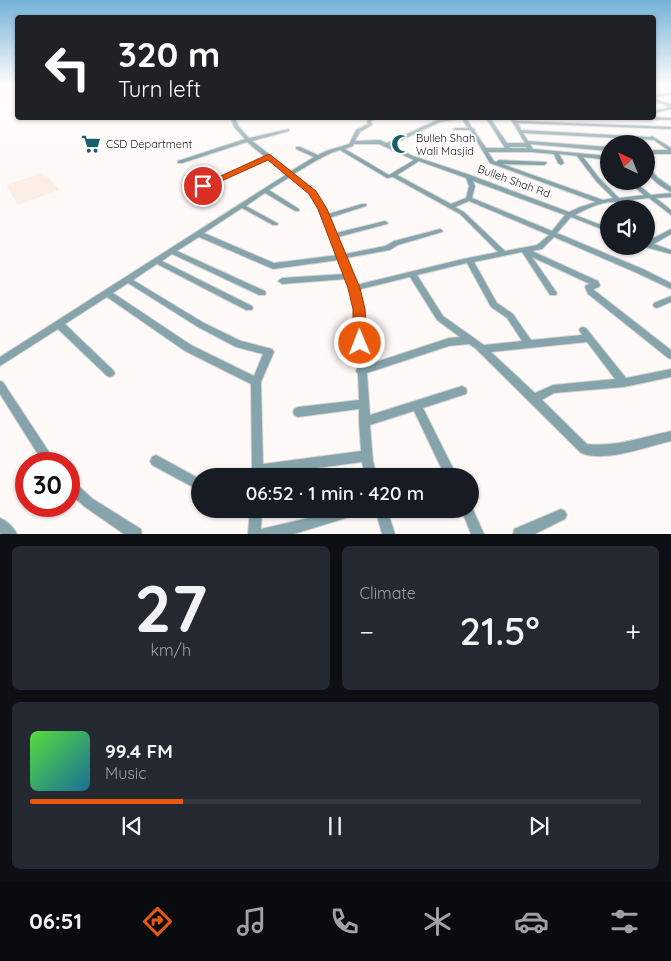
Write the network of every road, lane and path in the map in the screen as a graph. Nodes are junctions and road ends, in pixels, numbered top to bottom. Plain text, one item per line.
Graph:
1 (656, 119) edge
2 (670, 119) edge
3 (233, 120) edge
4 (371, 120) edge
5 (447, 120) edge
6 (464, 120) edge
7 (489, 120) edge
8 (514, 120) edge
9 (615, 120) edge
10 (624, 128) junction
11 (640, 128) junction
12 (671, 128) edge
13 (455, 129) dead end
14 (473, 129) junction
15 (287, 130) dead end
16 (521, 132) junction
17 (650, 135) edge
18 (600, 136) edge
19 (655, 139) edge
20 (249, 140) junction
21 (354, 143) junction
22 (387, 145) junction
23 (506, 145) junction
24 (529, 146) junction
25 (298, 148) dead end
26 (342, 149) junction
27 (484, 150) junction
28 (509, 150) junction
29 (671, 151) edge
30 (600, 152) edge
31 (655, 152) edge
32 (556, 153) junction
33 (600, 154) edge
34 (579, 155) junction
35 (269, 157) junction
36 (317, 157) junction
37 (418, 159) junction
38 (180, 162) dead end
39 (492, 162) junction
40 (561, 163) dead end
41 (291, 175) junction
42 (393, 175) junction
43 (468, 176) junction
44 (655, 178) edge
45 (203, 186) dead end
46 (641, 190) edge
47 (671, 190) edge
48 (266, 191) junction
49 (671, 195) edge
50 (649, 197) junction
51 (469, 199) junction
52 (619, 200) joint
53 (600, 202) edge
54 (600, 204) edge
55 (364, 205) dead end
56 (242, 206) junction
57 (452, 206) junction
58 (297, 210) dead end
59 (671, 213) edge
60 (570, 214) junction
61 (325, 217) junction
62 (385, 223) dead end
63 (275, 224) dead end
64 (600, 226) edge
65 (440, 231) dead end
66 (671, 231) edge
67 (199, 234) junction
68 (554, 234) junction
69 (332, 236) junction
70 (655, 240) edge
71 (655, 247) edge
72 (524, 250) junction
73 (172, 252) junction
74 (671, 252) edge
75 (504, 254) junction
76 (341, 257) junction
77 (469, 260) junction
78 (156, 261) junction
79 (412, 274) junction
80 (349, 276) junction
81 (128, 280) junction
82 (282, 281) dead end
83 (671, 286) edge
84 (354, 288) junction
85 (108, 293) junction
86 (262, 293) dead end
87 (553, 293) dead end
88 (671, 299) edge
89 (657, 305) dead end
90 (249, 308) dead end
91 (59, 324) junction
92 (470, 340) junction
93 (528, 345) junction
94 (482, 349) junction
95 (671, 355) edge
96 (0, 362) edge
97 (361, 371) junction
98 (110, 373) dead end
99 (671, 373) edge
100 (256, 382) junction
101 (624, 384) junction
102 (0, 386) edge
103 (462, 391) dead end
104 (534, 399) junction
105 (364, 404) junction
106 (417, 407) junction
107 (298, 412) dead end
108 (364, 422) junction
109 (671, 436) edge
110 (43, 452) edge
111 (366, 456) junction
112 (156, 461) dead end
113 (258, 468) edge
114 (290, 468) edge
115 (369, 468) edge
116 (447, 468) edge
117 (191, 480) edge
118 (80, 495) edge
119 (561, 515) dead end
120 (255, 518) edge
121 (333, 518) edge
122 (384, 518) edge
123 (471, 518) edge
124 (0, 524) edge
125 (305, 529) edge
126 (11, 534) edge
127 (136, 534) edge
128 (254, 534) edge
129 (263, 534) edge
130 (389, 534) edge
131 (478, 534) edge
132 (519, 534) edge

1 - 2 street
3 - 20 street
4 - 21 street
5 - 22 street
6 - 14 street
7 - 23 street
8 - 10 street
8 - 16 street
9 - 10 street
10 - 11 street
11 - 12 street
11 - 17 street
13 - 14 street
14 - 27 street
15 - 20 street
16 - 18 street
16 - 24 street
19 - 29 street
20 - 35 street
20 - 38 street
21 - 22 street, Bulleh Shah Rd
21 - 26 street
22 - 37 street, Bulleh Shah Rd
23 - 24 street
23 - 28 street
24 - 28 street
24 - 30 street
24 - 32 street
24 - 39 street
25 - 36 street
26 - 36 street
26 - 42 street
27 - 28 street
27 - 39 street
29 - 31 street
32 - 34 street
32 - 40 street
33 - 34 street
34 - 52 street
35 - 41 street
35 - 45 street
36 - 41 street
37 - 42 street
37 - 43 street, Bulleh Shah Rd
39 - 53 street
41 - 48 street
41 - 61 street
42 - 57 street
43 - 51 street
43 - 60 street, Bulleh Shah Rd
44 - 47 street
46 - 50 street
48 - 56 street
48 - 58 street
49 - 50 street
50 - 52 street
50 - 59 street
51 - 57 street
51 - 68 street
54 - 60 street
55 - 61 street
56 - 63 street
56 - 67 street
57 - 75 street
60 - 64 street, Bulleh Shah Rd
60 - 68 street
61 - 69 street
62 - 69 street
65 - 76 street
66 - 70 street
67 - 73 street
67 - 76 street
68 - 72 street
68 - 83 street
69 - 76 street
71 - 74 street
72 - 75 street
72 - 87 street
72 - 95 street
73 - 78 street
73 - 86 street
75 - 77 street
76 - 80 street
77 - 79 street
77 - 93 street
78 - 81 street
78 - 90 street
79 - 84 street
79 - 92 street
80 - 82 street
80 - 84 street
81 - 85 street
81 - 100 street
84 - 97 street
85 - 91 street
85 - 100 street
88 - 89 street
91 - 96 street
91 - 98 street
92 - 94 street
92 - 97 street
93 - 94 street
93 - 101 street
94 - 104 street
97 - 105 street
99 - 101 street
100 - 113 street
101 - 104 street
102 - 110 street
103 - 106 street
104 - 109 street
105 - 107 street
105 - 108 street
106 - 108 street
106 - 116 street
108 - 111 street
111 - 114 street
111 - 115 street
112 - 117 street
118 - 127 street
119 - 132 street
120 - 128 street
121 - 125 street
122 - 130 street
123 - 131 street
124 - 126 street
125 - 129 street

